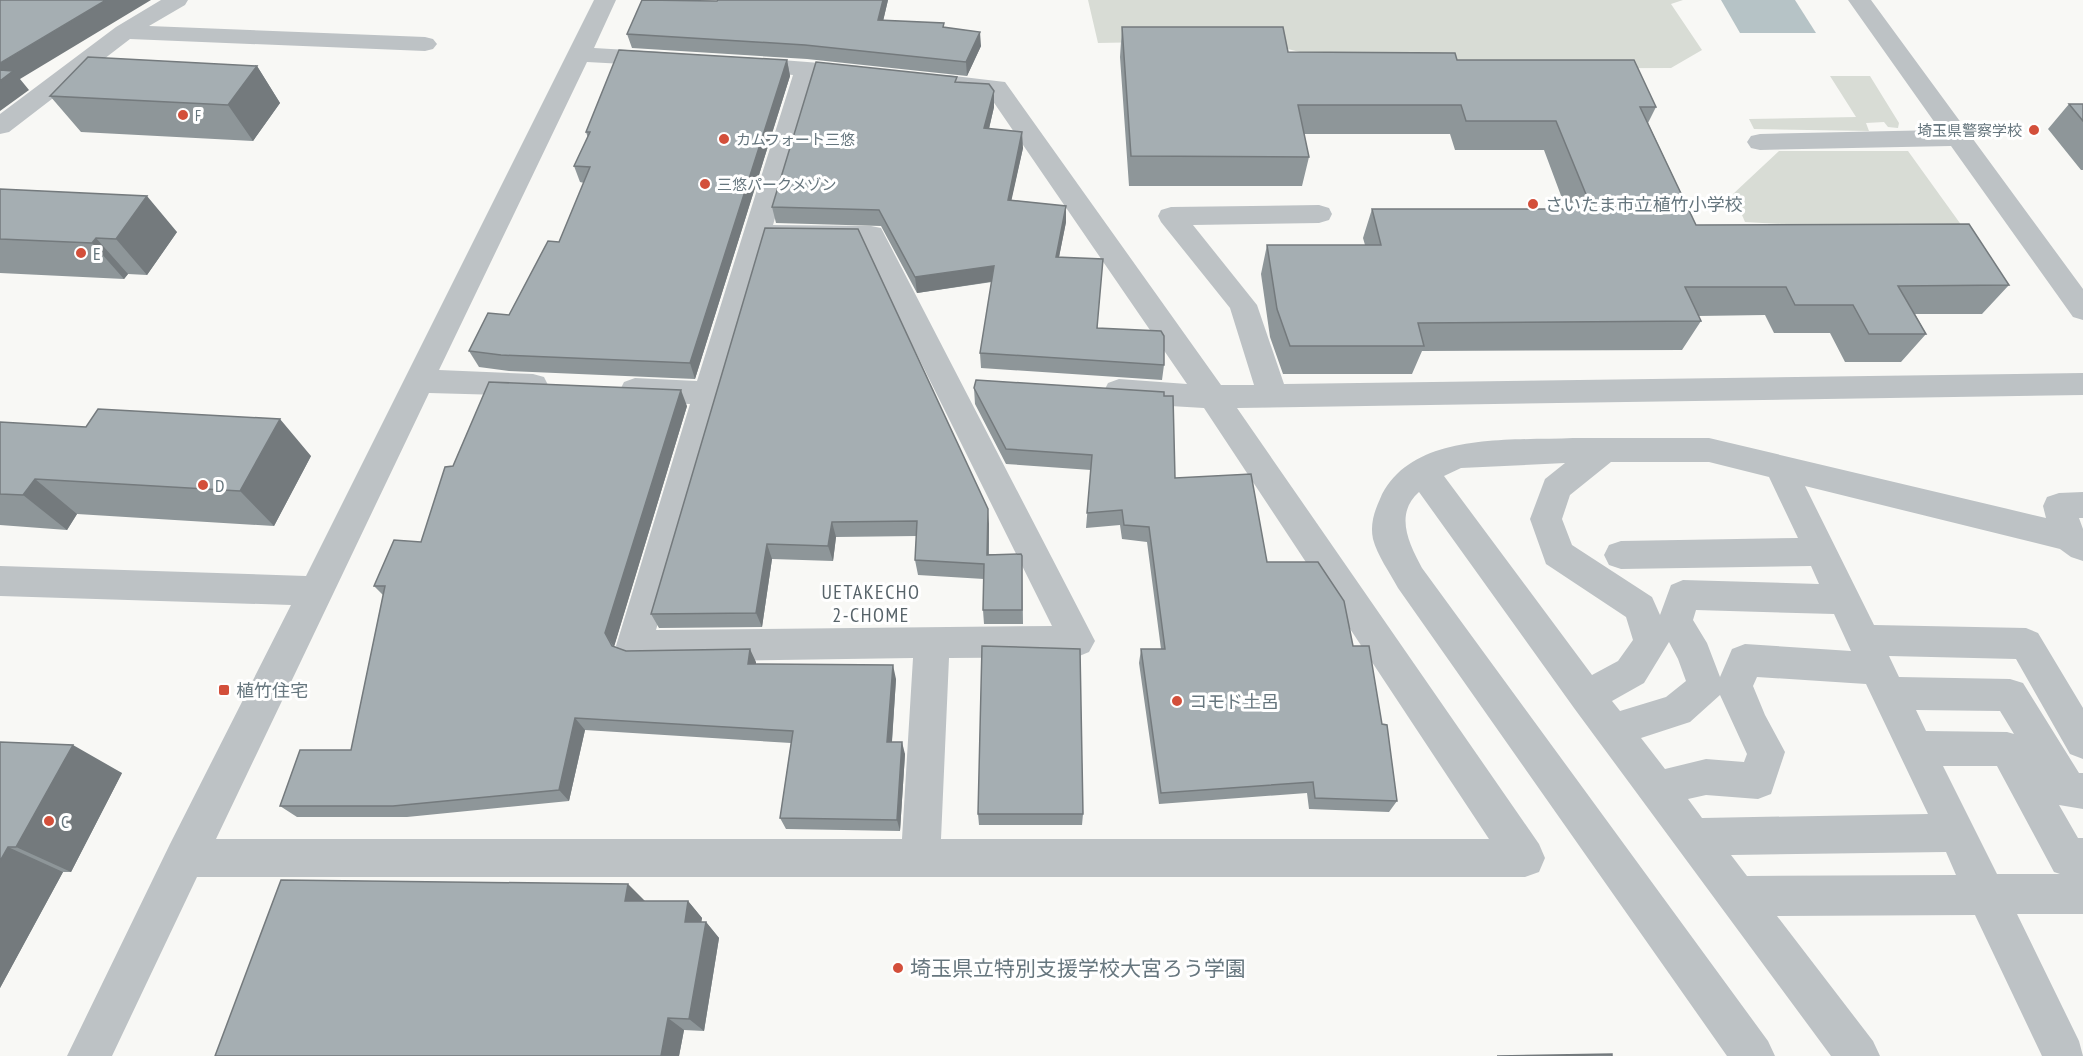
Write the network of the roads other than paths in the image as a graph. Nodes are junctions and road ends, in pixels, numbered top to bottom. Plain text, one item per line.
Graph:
1 (177, 0) edge
2 (606, 0) edge
3 (1859, 0) edge
4 (124, 32) junction
5 (425, 44) dead end
6 (579, 54) junction
7 (807, 68) junction
8 (0, 126) edge
9 (1959, 138) junction
10 (1760, 142) dead end
11 (1319, 214) dead end
12 (757, 234) junction
13 (2083, 310) edge
14 (944, 380) junction
15 (418, 381) junction
16 (978, 382) edge
17 (2083, 384) edge
18 (557, 386) edge
19 (603, 388) edge
20 (1095, 390) edge
21 (708, 393) junction
22 (1272, 395) junction
23 (1213, 397) junction
24 (1604, 450) junction
25 (1780, 467) junction
26 (1422, 471) junction
27 (2083, 505) edge
28 (2076, 542) edge
29 (1821, 552) junction
30 (1622, 555) dead end
31 (0, 581) edge
32 (315, 591) junction
33 (1845, 600) junction
34 (932, 642) junction
35 (1877, 667) junction
36 (1587, 696) junction
37 (1613, 730) junction
38 (2083, 742) edge
39 (1916, 748) junction
40 (1657, 789) junction
41 (2083, 791) edge
42 (1957, 833) junction
43 (1693, 837) junction
44 (2083, 857) edge
45 (184, 858) junction
46 (921, 858) junction
47 (1986, 893) junction
48 (2083, 894) edge
49 (1737, 896) junction
50 (89, 1056) edge
51 (1753, 1056) edge
52 (1858, 1056) edge
53 (2064, 1056) edge

1 - 4 street
2 - 6 street
3 - 9 street
4 - 5 street
4 - 8 street
6 - 7 street
6 - 15 street
7 - 12 street
7 - 23 street
9 - 10 street
9 - 13 street
11 - 22 street
12 - 14 street
12 - 21 street
14 - 16 street
14 - 34 street
15 - 18 street
15 - 32 street
17 - 22 street
19 - 21 street
20 - 23 street
21 - 34 street
22 - 23 street
23 - 46 street
24 - 25 street
24 - 26 street
24 - 36 street
25 - 28 street
25 - 29 street
26 - 36 street
26 - 51 street
27 - 28 street
29 - 30 street
29 - 33 street
31 - 32 street
32 - 45 street
33 - 35 street
33 - 37 street
34 - 46 street
35 - 38 street
35 - 39 street
35 - 40 street
35 - 41 street
36 - 37 street
37 - 40 street
39 - 42 street
39 - 44 street
40 - 43 street
42 - 43 street
42 - 47 street
43 - 49 street
45 - 46 street
45 - 50 street
47 - 48 street
47 - 49 street
47 - 53 street
49 - 52 street

